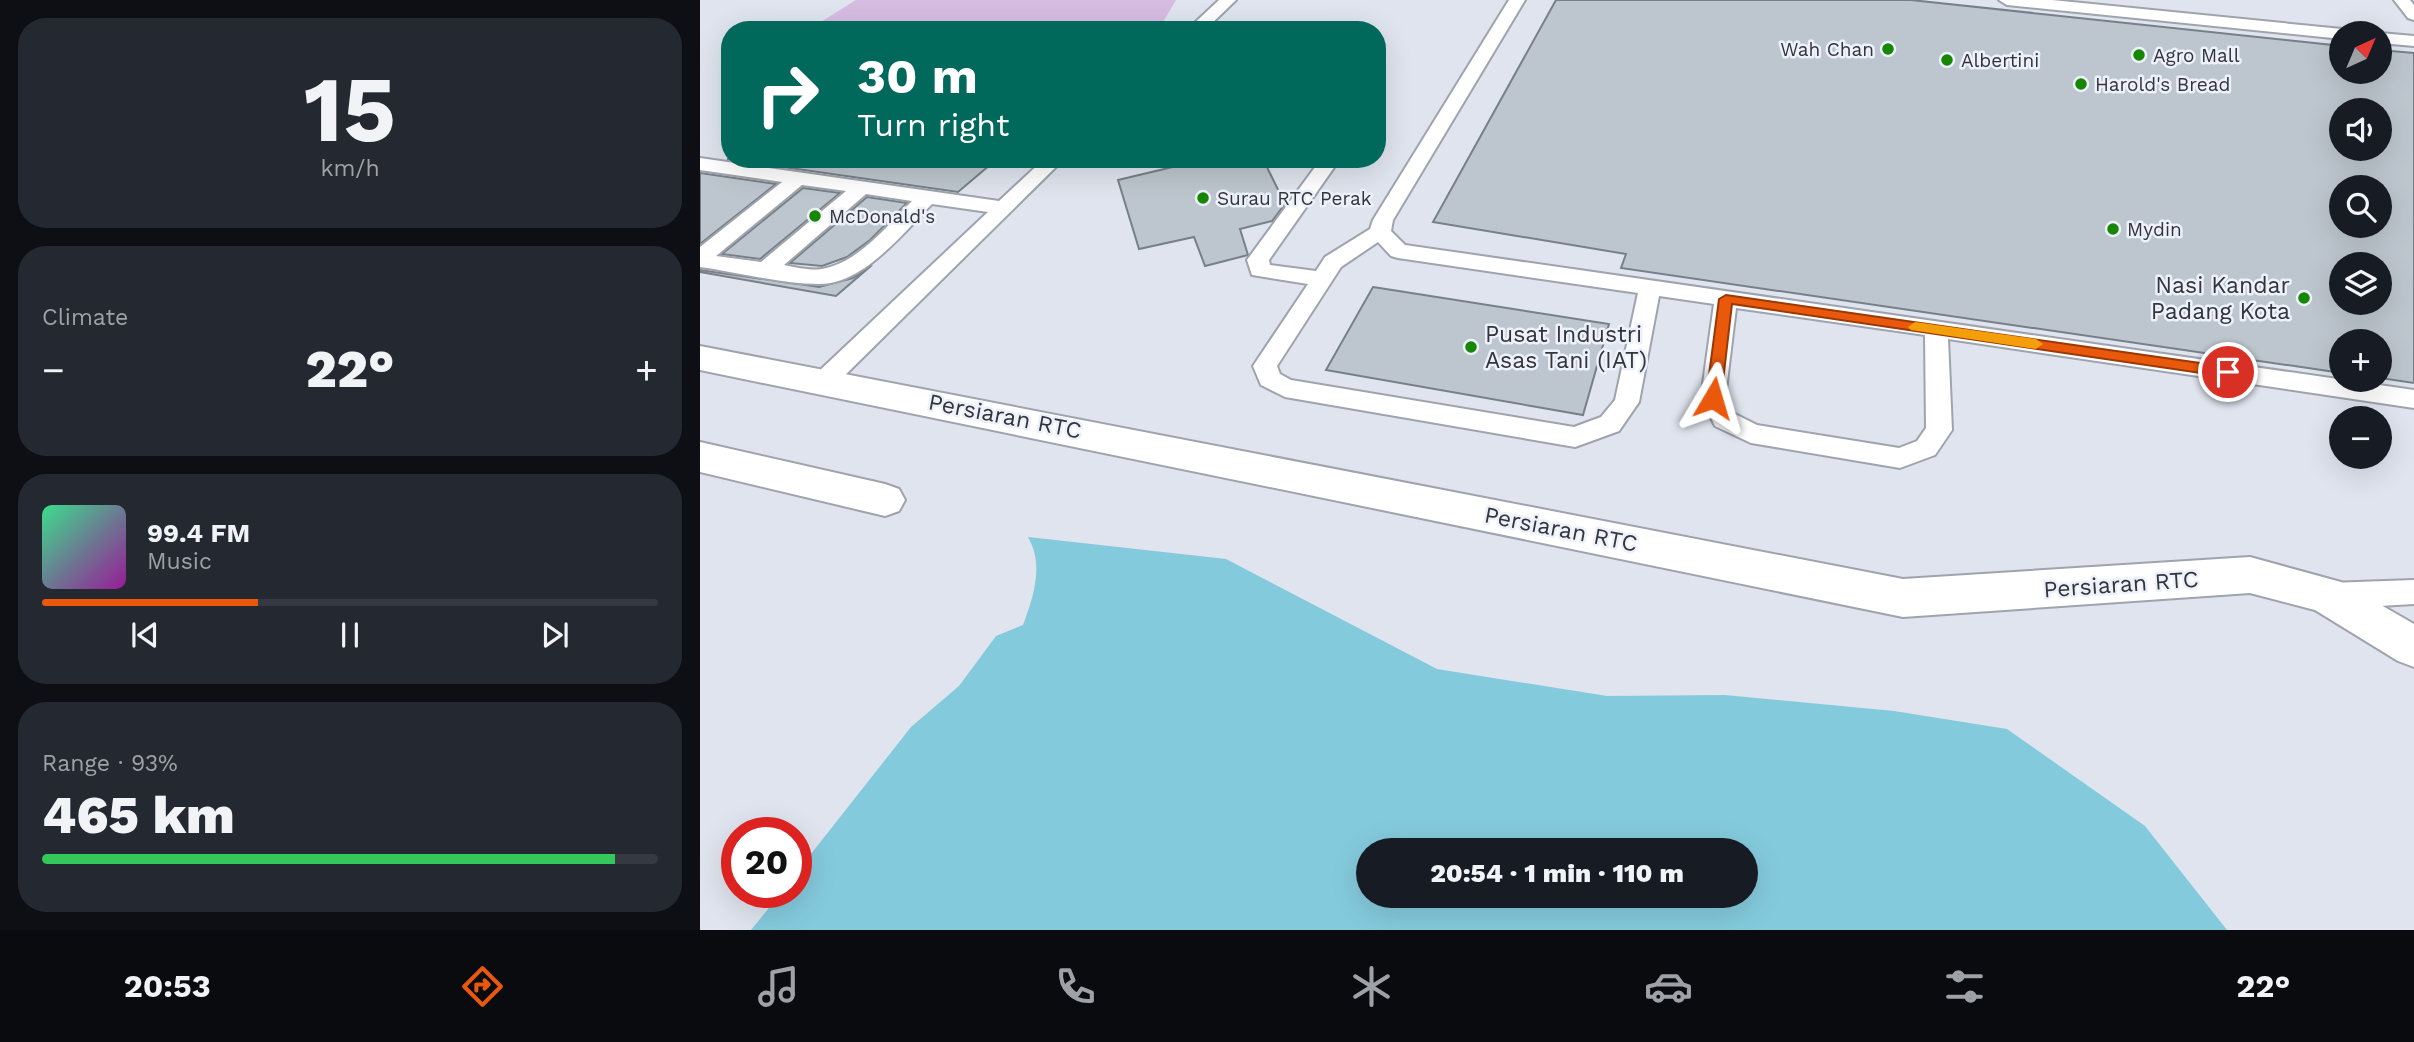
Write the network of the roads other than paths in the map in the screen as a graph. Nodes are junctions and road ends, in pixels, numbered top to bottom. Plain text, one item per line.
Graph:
1 (1228, 0) edge
2 (1517, 0) edge
3 (2007, 0) edge
4 (2401, 0) edge
5 (2414, 1) edge
6 (2414, 15) edge
7 (1205, 21) edge
8 (2329, 33) edge
9 (2392, 39) edge
10 (2414, 41) edge
11 (700, 164) edge
12 (721, 167) edge
13 (728, 168) edge
14 (1046, 168) edge
15 (1324, 168) edge
16 (798, 178) junction
17 (861, 188) junction
18 (927, 197) junction
19 (1004, 208) junction
20 (1380, 232) junction
21 (700, 259) edge
22 (766, 269) junction
23 (1322, 279) junction
24 (1650, 288) junction
25 (1726, 299) junction
26 (1937, 330) junction
27 (700, 358) edge
28 (825, 380) junction
29 (2414, 399) edge
30 (700, 457) edge
31 (885, 500) dead end
32 (2414, 592) edge
33 (2328, 596) junction
34 (2414, 647) edge

1 - 7 lane
2 - 20 lane
3 - 8 lane
4 - 5 lane
4 - 6 lane
9 - 10 lane
11 - 12 lane
13 - 16 lane
14 - 19 lane
15 - 23 lane
16 - 17 lane
16 - 21 lane
17 - 18 lane
17 - 22 lane
18 - 19 lane
18 - 22 lane
19 - 28 lane
20 - 23 lane
20 - 24 lane
21 - 22 lane
23 - 24 lane
24 - 25 lane
25 - 26 lane
25 - 26 lane
26 - 29 lane
27 - 28 street, Persiaran RTC
28 - 33 street, Persiaran RTC
30 - 31 street
32 - 33 lane
33 - 34 street, Persiaran RTC

